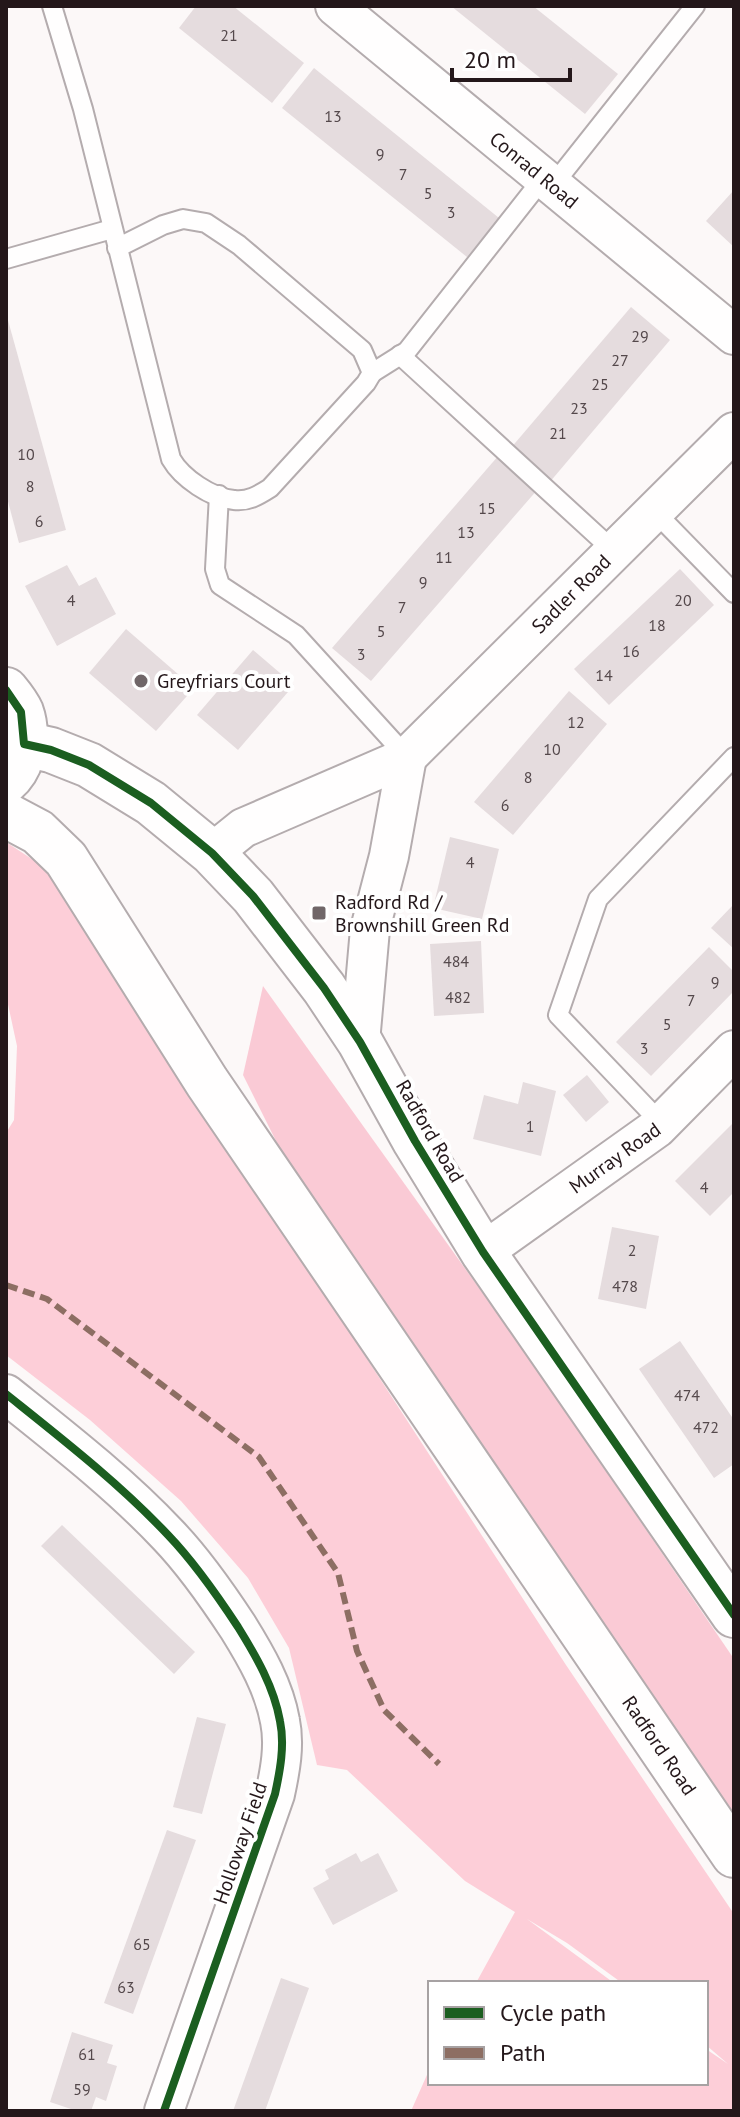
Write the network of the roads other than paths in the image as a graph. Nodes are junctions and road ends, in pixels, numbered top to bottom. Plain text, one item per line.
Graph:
1 (52, 6) edge
2 (335, 6) edge
3 (695, 6) edge
4 (548, 181) junction
5 (112, 229) junction
6 (117, 248) junction
7 (6, 259) edge
8 (734, 335) edge
9 (400, 355) junction
10 (372, 373) junction
11 (734, 432) edge
12 (219, 495) junction
13 (655, 512) junction
14 (615, 552) junction
15 (734, 593) edge
16 (6, 690) edge
17 (407, 757) junction
18 (734, 757) edge
19 (15, 762) edge
20 (6, 815) edge
21 (212, 853) junction
22 (360, 1042) junction
23 (734, 1050) edge
24 (662, 1124) junction
25 (483, 1252) junction
26 (6, 1394) edge
27 (734, 1615) edge
28 (734, 1855) edge
29 (164, 2111) edge

1 - 5 lane
2 - 4 street, Conrad Road
3 - 4 lane
4 - 8 street, Conrad Road
4 - 9 lane
5 - 6 lane
5 - 7 lane
6 - 10 lane
6 - 12 lane
9 - 10 lane
9 - 14 lane
10 - 12 lane
11 - 13 street, Sadler Road
12 - 17 lane
13 - 14 street, Sadler Road
13 - 15 lane
14 - 17 street, Sadler Road
16 - 19 main road
17 - 21 street, Sadler Road
17 - 22 street
18 - 24 lane
19 - 21 main road, Radford Road
20 - 28 main road, Radford Road
21 - 22 main road, Radford Road
22 - 25 main road, Radford Road
23 - 24 street, Murray Road
24 - 25 street, Murray Road
25 - 27 main road, Radford Road
26 - 29 street, Holloway Field

